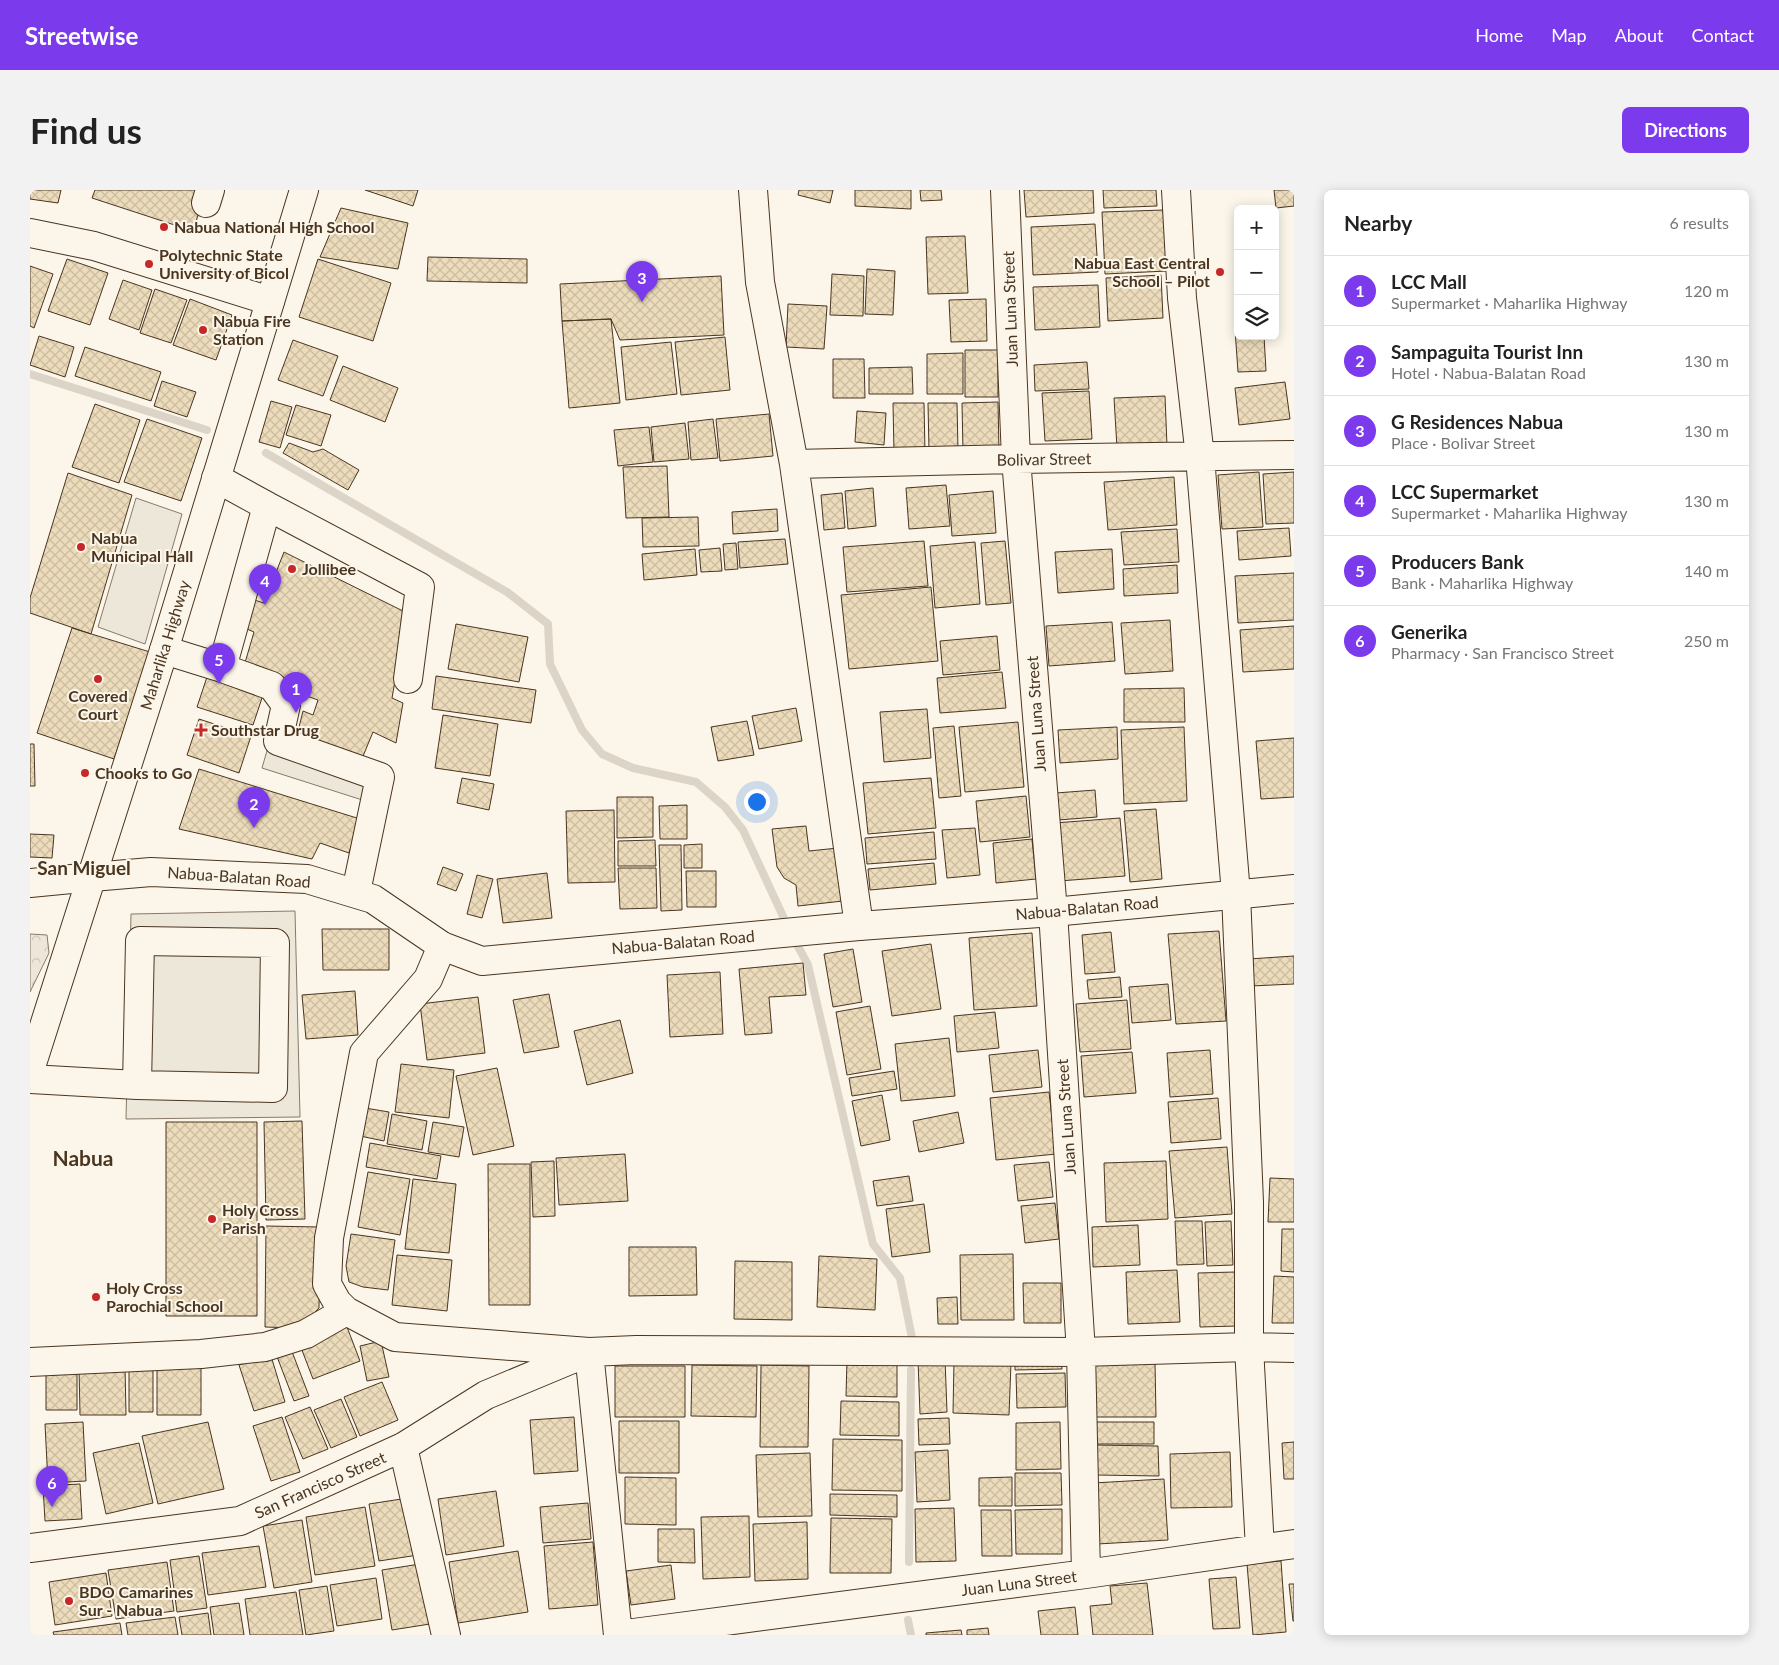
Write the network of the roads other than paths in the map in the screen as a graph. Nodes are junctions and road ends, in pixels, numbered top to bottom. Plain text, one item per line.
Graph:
1 (304, 190) edge
2 (753, 190) edge
3 (1005, 190) edge
4 (1176, 190) edge
5 (30, 233) edge
6 (270, 301) junction
7 (1294, 455) edge
8 (1200, 457) junction
9 (1016, 459) junction
10 (794, 464) junction
11 (216, 478) junction
12 (267, 506) junction
13 (164, 650) junction
14 (222, 668) junction
15 (408, 679) dead end
16 (92, 877) junction
17 (30, 883) edge
18 (1294, 889) edge
19 (356, 892) junction
20 (1236, 894) junction
21 (1053, 912) junction
22 (859, 926) junction
23 (442, 946) junction
24 (31, 1067) edge
25 (137, 1085) junction
26 (346, 1311) junction
27 (1249, 1347) junction
28 (1294, 1348) edge
29 (589, 1352) junction
30 (1081, 1352) junction
31 (30, 1362) edge
32 (403, 1447) junction
33 (1294, 1544) edge
34 (30, 1548) edge
35 (1260, 1549) junction
36 (1086, 1574) junction
37 (446, 1635) edge
38 (618, 1635) edge

1 - 6 main road, Maharlika Highway
2 - 10 main road
3 - 9 main road, Juan Luna Street
4 - 8 main road
5 - 6 main road
6 - 11 main road, Maharlika Highway
7 - 8 main road, Bolivar Street
8 - 9 main road, Bolivar Street
8 - 20 main road
9 - 10 main road, Bolivar Street
9 - 21 main road, Juan Luna Street
10 - 22 main road
11 - 12 main road
11 - 13 main road, Maharlika Highway
12 - 14 main road
12 - 15 main road
13 - 14 main road
13 - 16 main road, Maharlika Highway
14 - 19 main road
16 - 17 main road, Nabua-Balatan Road
16 - 19 main road, Nabua-Balatan Road
16 - 24 main road, Maharlika Highway
18 - 20 main road, Nabua-Balatan Road
19 - 23 main road, Nabua-Balatan Road
20 - 21 main road, Nabua-Balatan Road
20 - 27 main road
21 - 22 main road, Nabua-Balatan Road
21 - 30 main road, Juan Luna Street
22 - 23 main road, Nabua-Balatan Road
23 - 26 main road
24 - 25 main road
25 - 25 main road
26 - 29 main road
26 - 31 main road
27 - 28 main road
27 - 30 main road
27 - 35 main road
29 - 30 main road
29 - 32 main road, San Francisco Street
29 - 38 main road
30 - 36 main road, Juan Luna Street
32 - 34 main road, San Francisco Street
32 - 37 main road
33 - 35 main road
35 - 36 main road
36 - 38 main road, Juan Luna Street

